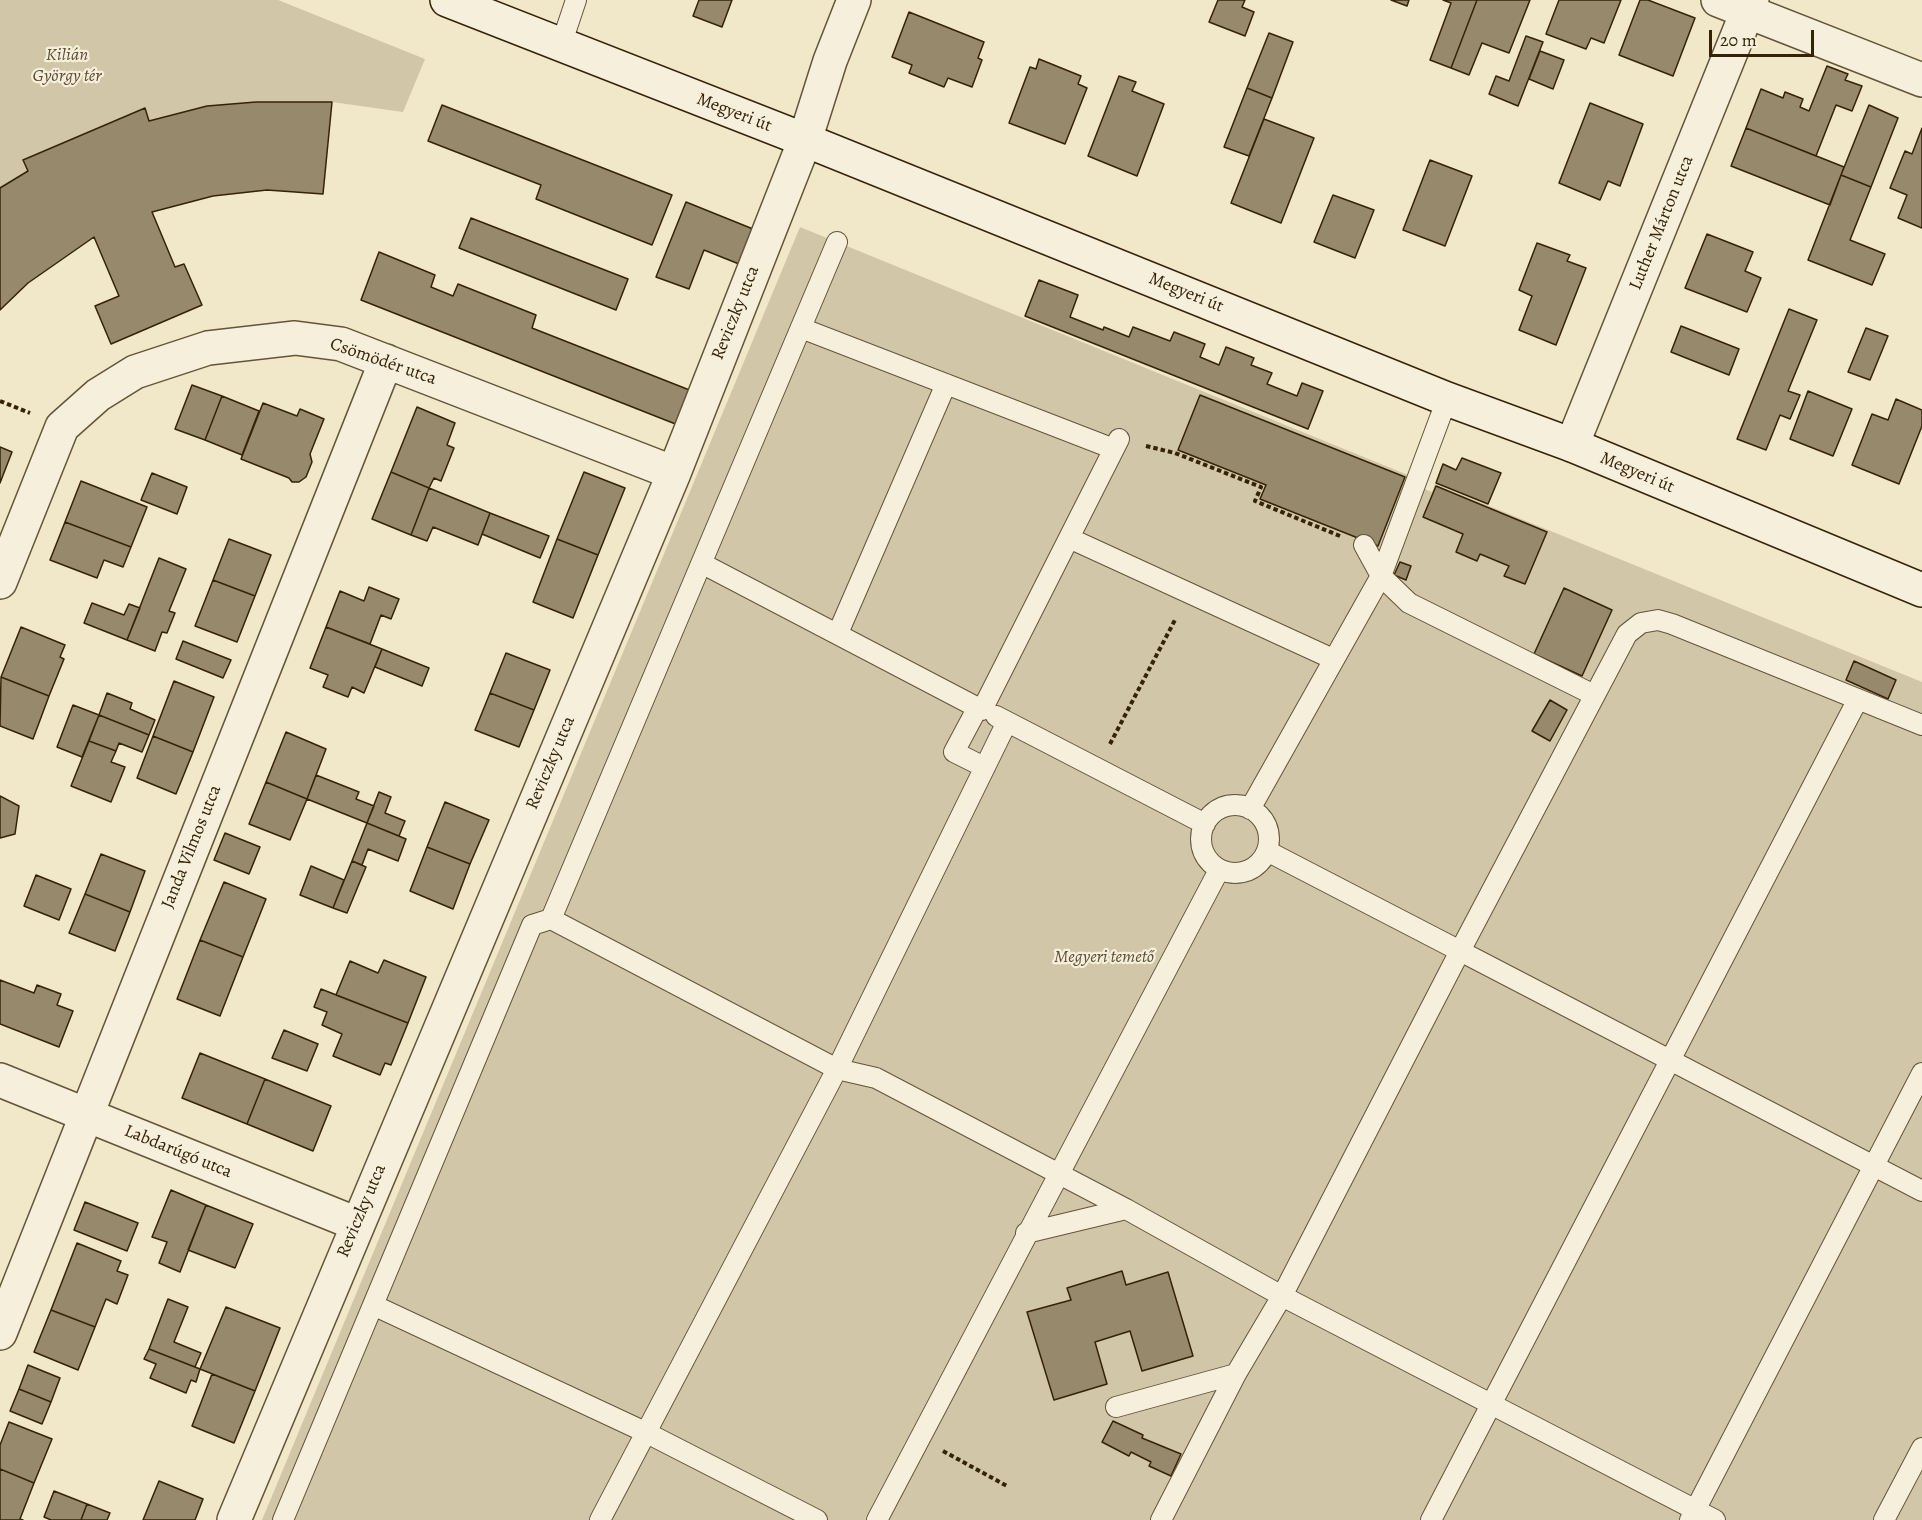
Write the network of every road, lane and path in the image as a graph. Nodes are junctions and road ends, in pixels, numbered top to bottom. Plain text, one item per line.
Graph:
1 (447, 0) edge
2 (576, 0) edge
3 (854, 0) edge
4 (1739, 4) edge
5 (561, 45) junction
6 (1922, 80) edge
7 (805, 140) junction
8 (837, 242) dead end
9 (801, 328) junction
10 (386, 361) junction
11 (946, 384) junction
12 (1447, 399) junction
13 (1117, 444) junction
14 (1572, 445) junction
15 (674, 473) junction
16 (1069, 538) junction
17 (1364, 545) joint
18 (703, 564) junction
19 (1381, 576) junction
20 (0, 582) edge
21 (1922, 590) edge
22 (1188, 594) junction
23 (838, 633) junction
24 (1333, 659) junction
25 (1594, 695) junction
26 (1858, 699) junction
27 (980, 709) junction
28 (1007, 722) junction
29 (1922, 725) edge
30 (984, 767) junction
31 (1098, 769) junction
32 (1250, 809) junction
33 (1205, 824) junction
34 (1267, 851) junction
35 (1219, 870) junction
36 (551, 919) junction
37 (1460, 951) junction
38 (1670, 1060) junction
39 (837, 1069) junction
40 (1922, 1073) edge
41 (0, 1080) edge
42 (86, 1114) junction
43 (1874, 1166) junction
44 (1057, 1173) junction
45 (1922, 1191) edge
46 (1126, 1209) junction
47 (357, 1224) junction
48 (1026, 1233) junction
49 (1282, 1296) junction
50 (373, 1305) junction
51 (0, 1334) edge
52 (1236, 1374) junction
53 (1492, 1403) junction
54 (1116, 1407) dead end
55 (645, 1432) junction
56 (919, 1437) junction
57 (1922, 1448) edge
58 (1007, 1486) dead end
59 (1692, 1515) edge
60 (234, 1520) edge
61 (283, 1520) edge
62 (600, 1520) edge
63 (817, 1520) edge
64 (877, 1520) edge
65 (1161, 1520) edge
66 (1431, 1520) edge
67 (1715, 1520) edge
68 (1884, 1520) edge

1 - 5 street, Megyeri út
2 - 5 lane
3 - 7 street, Reviczky utca
4 - 6 street
4 - 14 street, Luther Márton utca
5 - 7 street, Megyeri út
7 - 12 street, Megyeri út
7 - 15 street, Reviczky utca
8 - 9 lane
9 - 11 lane
9 - 18 lane
10 - 15 street, Csömödér utca
10 - 20 street, Csömödér utca
10 - 42 street, Janda Vilmos utca
11 - 13 lane
11 - 23 lane
12 - 14 street, Megyeri út
12 - 19 lane
13 - 16 lane
13 - 17 path
14 - 21 street, Megyeri út
15 - 47 street, Reviczky utca
16 - 22 lane
16 - 27 lane
17 - 19 lane
18 - 23 lane
18 - 36 lane
19 - 24 lane
19 - 25 lane
22 - 24 lane
22 - 31 path
23 - 27 lane
24 - 32 lane
25 - 26 lane
25 - 37 lane
26 - 29 lane
26 - 38 lane
27 - 28 lane
27 - 30 lane
28 - 30 lane
28 - 31 lane
30 - 39 lane
31 - 33 lane
32 - 33 lane
32 - 34 lane
33 - 35 lane
34 - 35 lane
34 - 37 lane
35 - 44 lane
36 - 39 lane
36 - 50 lane
37 - 38 lane
37 - 49 lane
38 - 43 lane
38 - 53 lane
39 - 44 lane
39 - 55 lane
40 - 43 lane
41 - 42 street, Labdarúgó utca
42 - 47 street, Labdarúgó utca
42 - 51 street, Janda Vilmos utca
43 - 45 lane
43 - 59 lane
44 - 46 lane
44 - 48 lane
46 - 48 lane
46 - 49 lane
47 - 60 street, Reviczky utca
48 - 56 lane
49 - 52 lane
49 - 53 lane
50 - 55 lane
50 - 61 lane
52 - 54 lane
52 - 65 lane
53 - 59 lane
53 - 66 lane
55 - 62 lane
55 - 63 lane
56 - 58 path
56 - 64 lane
57 - 68 lane
59 - 67 lane

